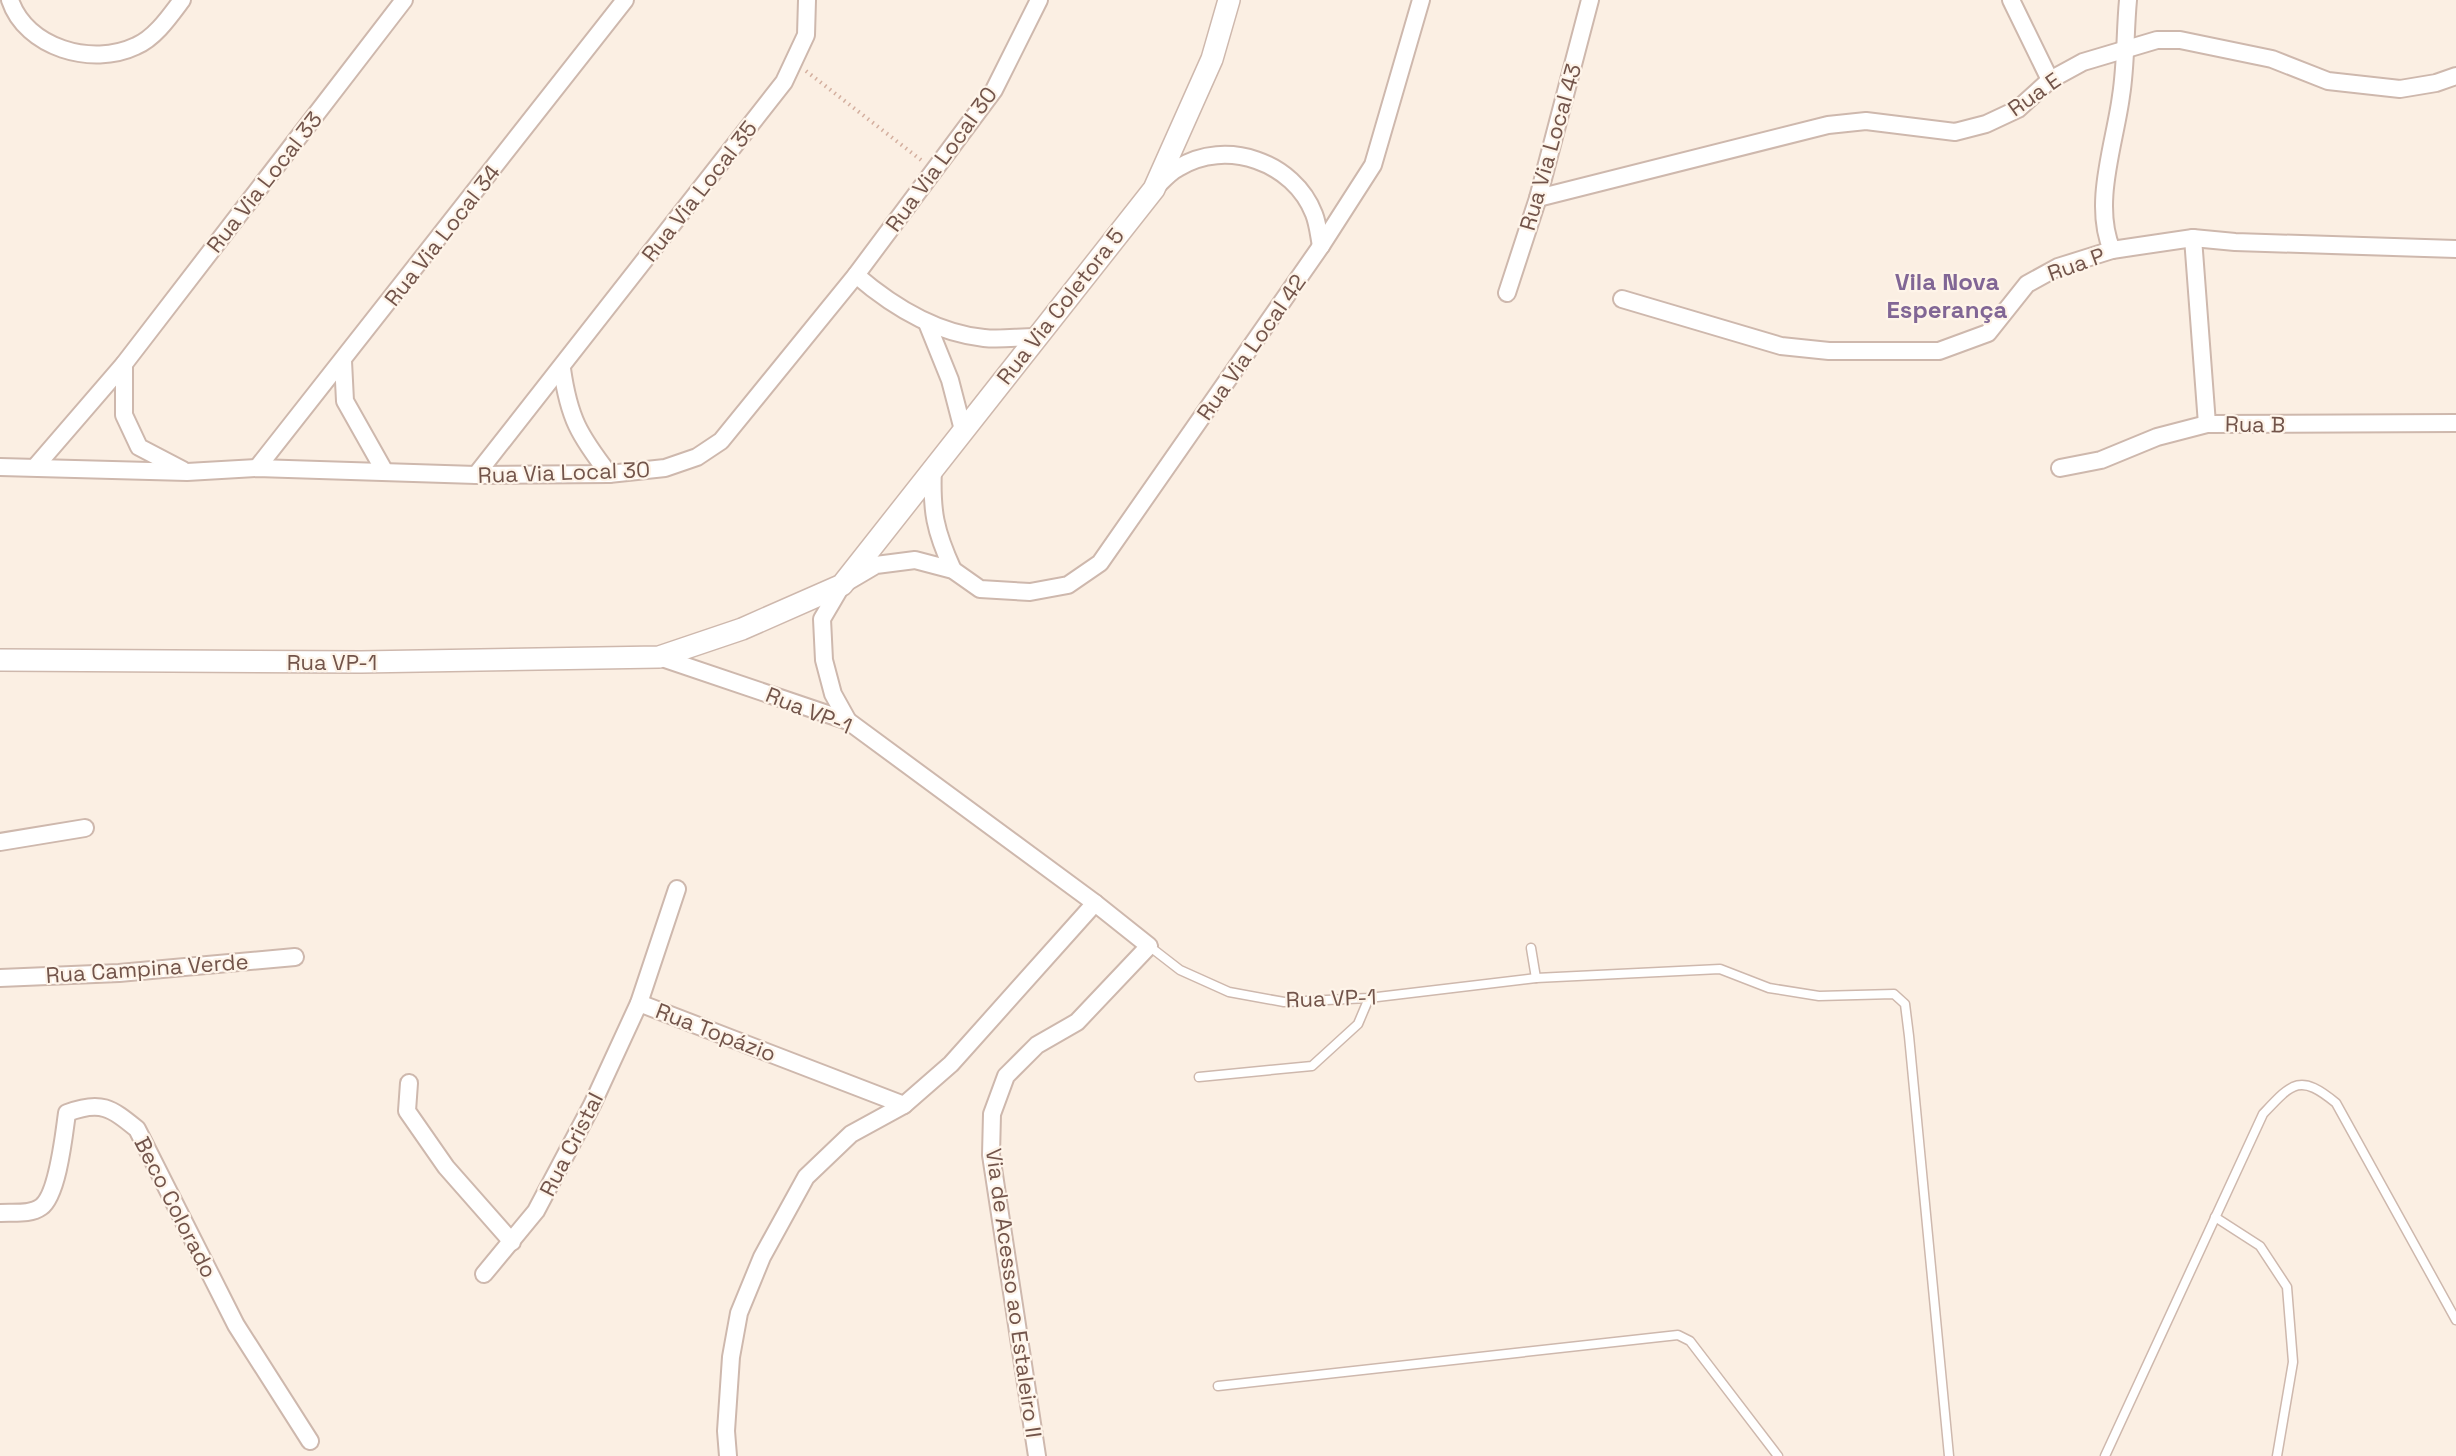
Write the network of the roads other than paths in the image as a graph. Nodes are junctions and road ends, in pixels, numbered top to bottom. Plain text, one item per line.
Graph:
1 (10, 0) edge
2 (182, 0) edge
3 (404, 0) edge
4 (625, 0) edge
5 (807, 0) edge
6 (1039, 0) edge
7 (1421, 0) edge
8 (1590, 0) edge
9 (2011, 0) edge
10 (2128, 0) edge
11 (1228, 1) edge
12 (2124, 48) junction
13 (2456, 76) edge
14 (2050, 80) junction
15 (1154, 189) junction
16 (1538, 198) junction
17 (2193, 238) junction
18 (1321, 246) junction
19 (2456, 249) edge
20 (2112, 250) junction
21 (856, 275) junction
22 (1507, 293) dead end
23 (1622, 299) dead end
24 (927, 323) junction
25 (1035, 337) junction
26 (343, 361) junction
27 (124, 364) junction
28 (562, 369) junction
29 (2456, 423) edge
30 (2207, 424) junction
31 (963, 430) junction
32 (36, 466) junction
33 (0, 467) edge
34 (933, 467) junction
35 (257, 468) junction
36 (2060, 468) dead end
37 (187, 472) junction
38 (385, 472) junction
39 (609, 474) junction
40 (476, 475) junction
41 (953, 570) junction
42 (842, 585) junction
43 (658, 657) junction
44 (0, 660) edge
45 (848, 721) junction
46 (85, 828) dead end
47 (0, 842) edge
48 (677, 889) dead end
49 (1095, 903) junction
50 (1149, 946) junction
51 (1531, 948) dead end
52 (295, 957) dead end
53 (0, 978) edge
54 (1536, 978) junction
55 (1369, 998) junction
56 (639, 1003) junction
57 (1199, 1077) dead end
58 (409, 1083) dead end
59 (904, 1105) junction
60 (0, 1213) edge
61 (2215, 1217) junction
62 (512, 1242) junction
63 (484, 1274) dead end
64 (2456, 1320) edge
65 (1218, 1386) dead end
66 (310, 1441) dead end
67 (728, 1456) edge
68 (1037, 1456) edge
69 (1778, 1456) edge
70 (1949, 1456) edge
71 (2105, 1456) edge
72 (2277, 1456) edge

1 - 2 street
3 - 27 street, Rua Via Local 33
4 - 26 street, Rua Via Local 34
5 - 28 street, Rua Via Local 35
6 - 21 street, Rua Via Local 30
7 - 18 street, Rua Via Local 42
8 - 16 street, Rua Via Local 43
9 - 14 street
10 - 12 street
11 - 15 street, Rua Via Coletora 5
12 - 13 street, Rua E
12 - 14 street, Rua E
12 - 20 street
14 - 16 street, Rua E
15 - 18 street
15 - 25 street, Rua Via Coletora 5
16 - 22 street, Rua Via Local 43
17 - 19 street, Rua P
17 - 20 street, Rua P
17 - 30 street
18 - 41 street, Rua Via Local 42
20 - 23 street, Rua P
21 - 24 street
21 - 39 street, Rua Via Local 30
24 - 25 street
24 - 31 street
25 - 31 street, Rua Via Coletora 5
26 - 35 street, Rua Via Local 34
26 - 38 street
27 - 32 street, Rua Via Local 33
27 - 37 street
28 - 39 street
28 - 40 street, Rua Via Local 35
29 - 30 street, Rua B
30 - 36 street, Rua B
31 - 34 street, Rua Via Coletora 5
32 - 33 street, Rua Via Local 30
32 - 37 street, Rua Via Local 30
34 - 41 street
34 - 42 street, Rua Via Coletora 5
35 - 37 street, Rua Via Local 30
35 - 38 street, Rua Via Local 30
38 - 40 street, Rua Via Local 30
39 - 40 street, Rua Via Local 30
41 - 42 street
42 - 43 street, Rua Via Coletora 5
42 - 45 street, Rua Via Coletora 5
43 - 44 street, Rua VP-1
43 - 45 street, Rua VP-1
45 - 49 street, Rua VP-1
46 - 47 street
48 - 56 street, Rua Topázio
49 - 50 street, Rua VP-1
49 - 59 street
50 - 55 lane, Rua VP-1
50 - 68 street, Via de Acesso ao Estaleiro II
51 - 54 lane
52 - 53 street, Rua Campina Verde
54 - 55 lane, Rua VP-1
54 - 70 lane, Rua VP-1
55 - 57 lane
56 - 59 street, Rua Topázio
56 - 62 street, Rua Cristal
58 - 62 street
59 - 67 street
60 - 66 street, Beco Colorado
61 - 64 lane
61 - 71 lane
61 - 72 lane
62 - 63 street, Rua Cristal
65 - 69 lane

